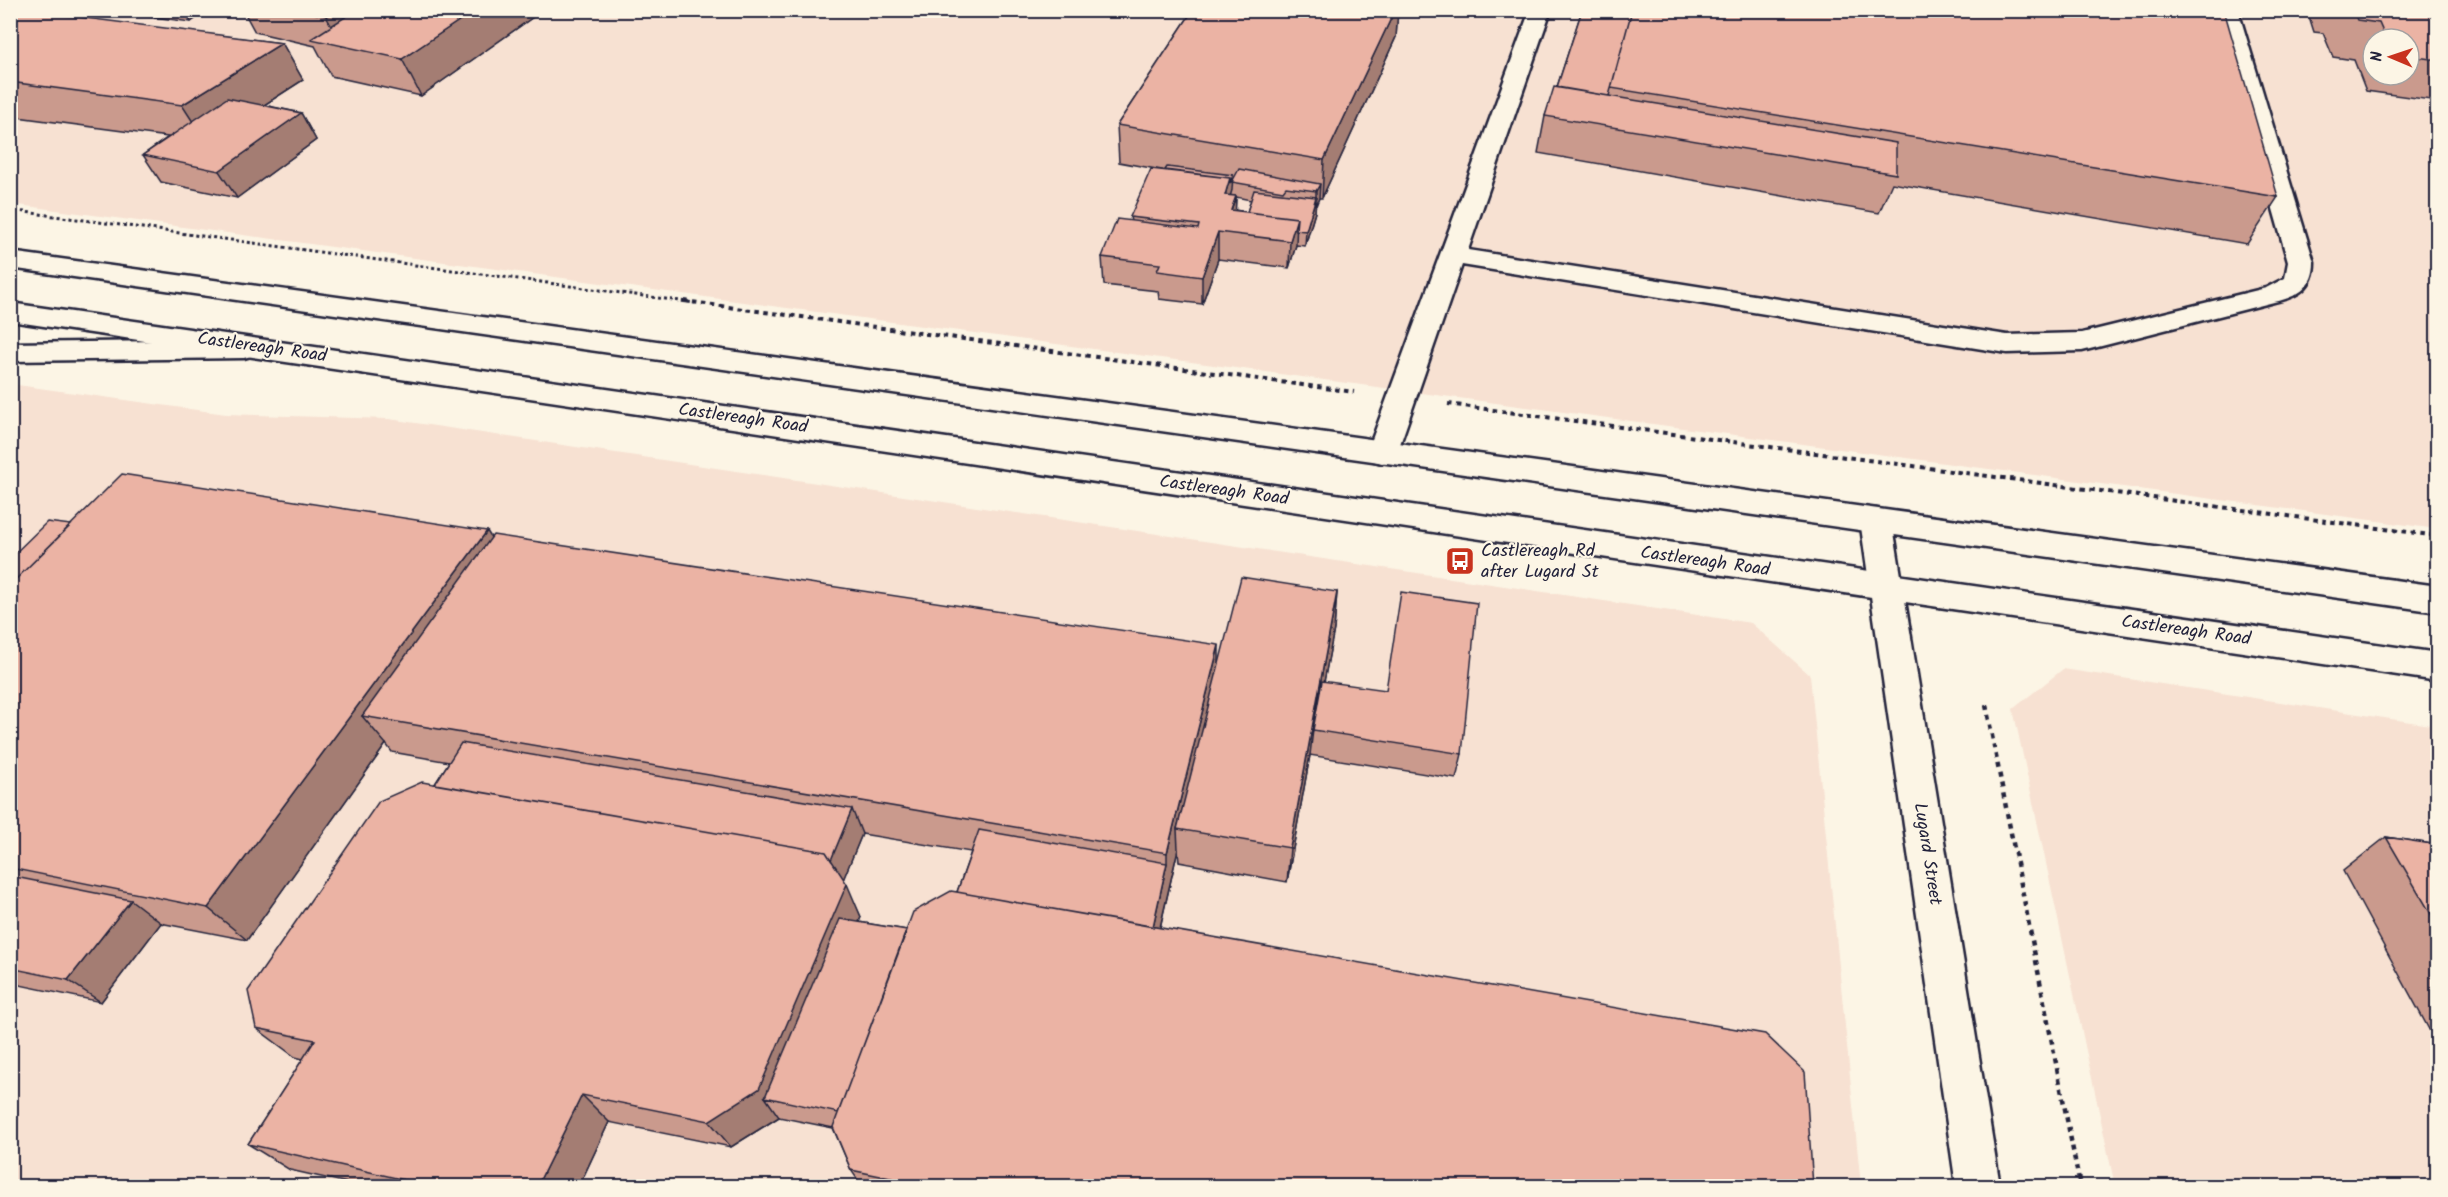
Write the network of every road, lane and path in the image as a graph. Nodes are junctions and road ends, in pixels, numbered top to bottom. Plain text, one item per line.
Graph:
1 (1541, 10) edge
2 (2227, 10) edge
3 (10, 210) edge
4 (1453, 256) junction
5 (10, 260) edge
6 (10, 312) edge
7 (267, 349) junction
8 (10, 352) edge
9 (1402, 398) junction
10 (1382, 453) junction
11 (1876, 520) junction
12 (2438, 536) edge
13 (1886, 588) junction
14 (2438, 599) edge
15 (2438, 667) edge
16 (1986, 705) dead end
17 (1978, 1186) edge
18 (2080, 1186) edge

1 - 4 main road
2 - 4 main road
3 - 9 path
4 - 9 main road
5 - 10 main road
6 - 7 main road, Castlereagh Road
7 - 8 main road
7 - 13 main road, Castlereagh Road
9 - 10 main road
9 - 12 path
10 - 11 main road
11 - 13 main road, Lugard Street
11 - 14 main road
13 - 15 main road, Castlereagh Road
13 - 17 main road, Lugard Street
16 - 18 path

